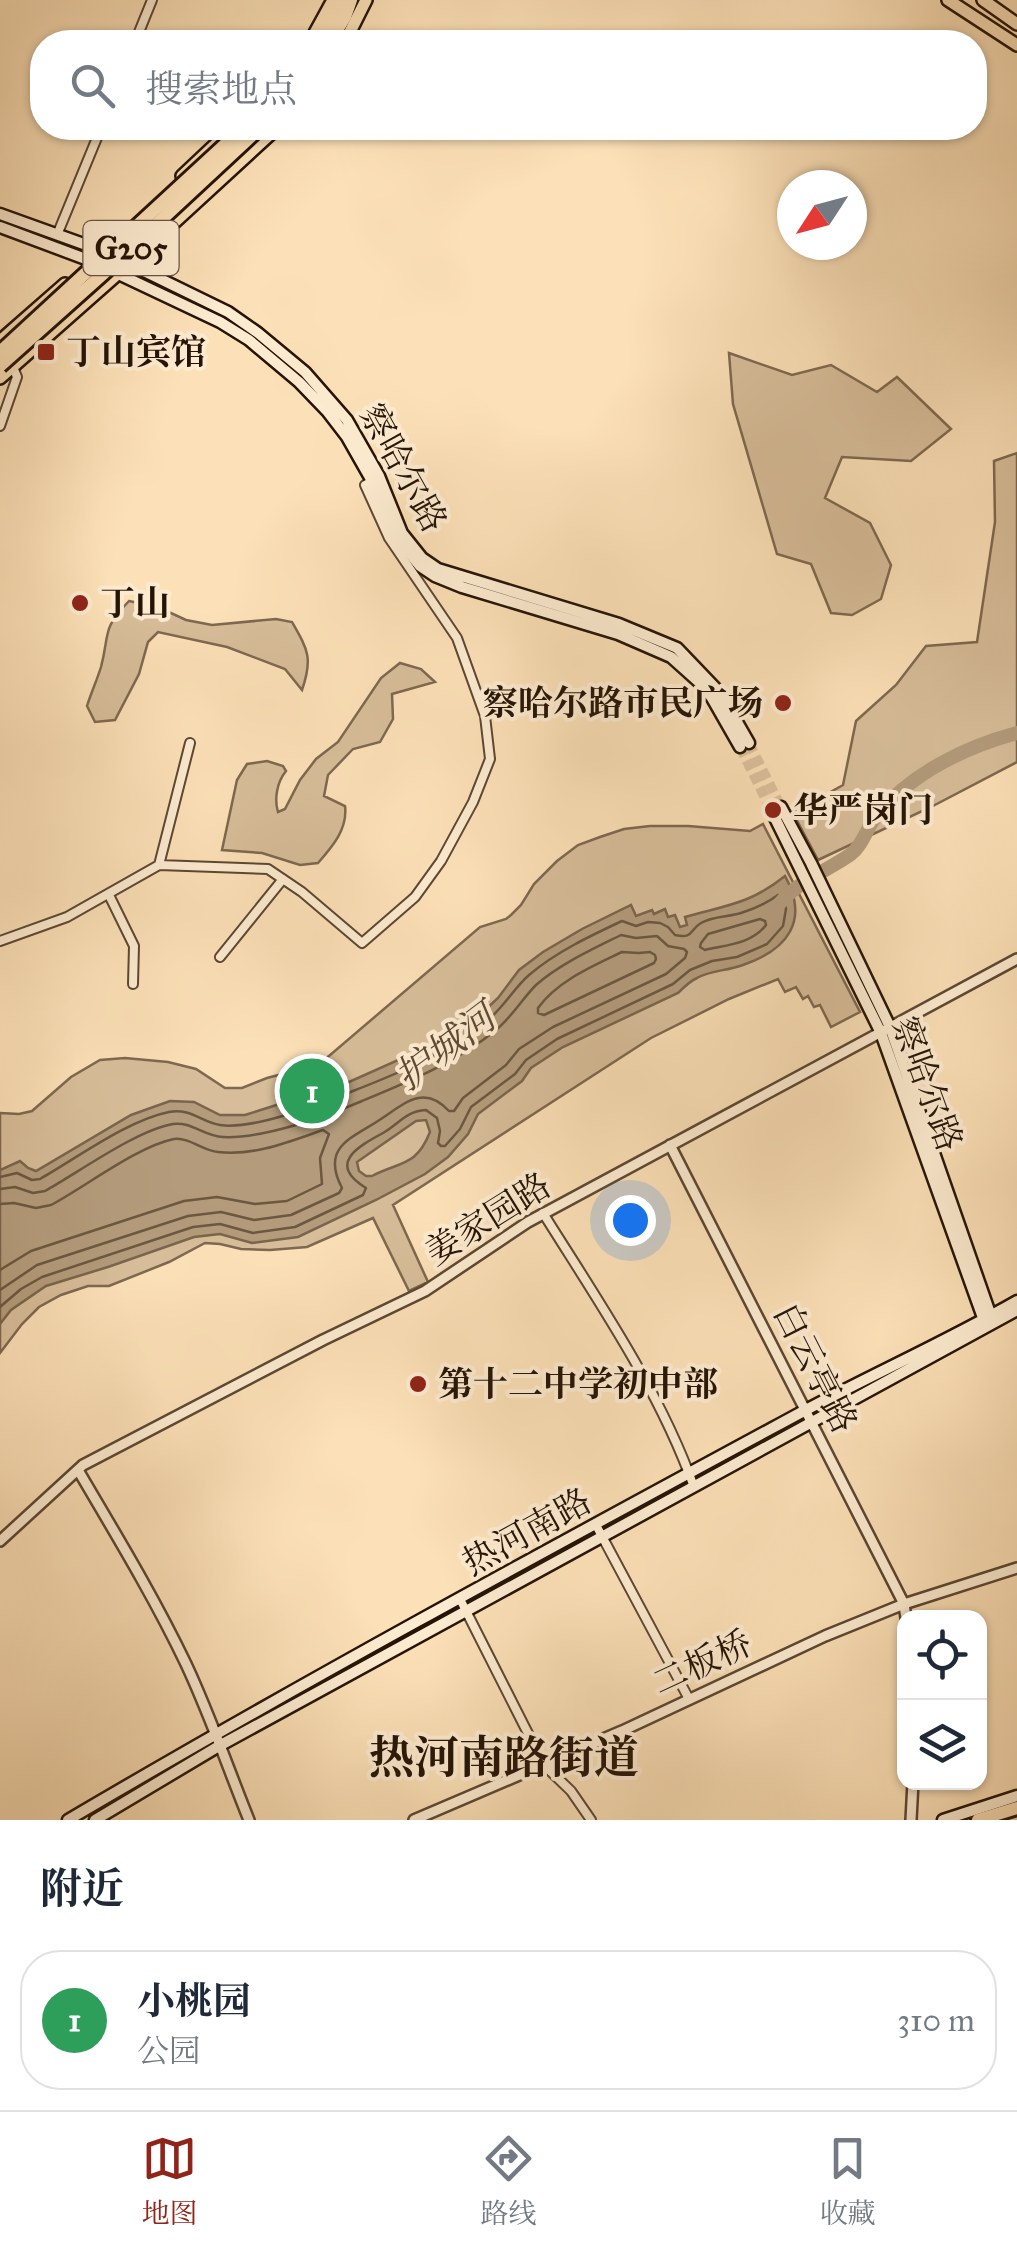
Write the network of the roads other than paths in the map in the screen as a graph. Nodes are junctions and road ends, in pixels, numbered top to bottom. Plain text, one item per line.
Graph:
1 (152, 0) edge
2 (336, 0) edge
3 (351, 0) edge
4 (366, 0) edge
5 (948, 0) edge
6 (982, 0) edge
7 (1017, 24) edge
8 (140, 30) edge
9 (322, 30) edge
10 (338, 30) edge
11 (351, 30) edge
12 (1017, 45) edge
13 (95, 140) edge
14 (220, 140) edge
15 (230, 140) edge
16 (247, 140) edge
17 (264, 140) edge
18 (0, 214) edge
19 (0, 226) edge
20 (57, 236) junction
21 (103, 250) junction
22 (91, 261) junction
23 (130, 264) junction
24 (118, 274) junction
25 (0, 341) edge
26 (0, 352) edge
27 (6, 366) edge
28 (0, 378) edge
29 (0, 426) edge
30 (376, 478) junction
31 (190, 743) dead end
32 (745, 745) tunnel mouth
33 (777, 810) tunnel mouth
34 (159, 865) junction
35 (283, 879) junction
36 (108, 894) junction
37 (0, 941) edge
38 (220, 957) dead end
39 (1017, 959) edge
40 (133, 984) dead end
41 (885, 1030) junction
42 (670, 1145) junction
43 (543, 1214) junction
44 (1017, 1301) edge
45 (1017, 1310) edge
46 (988, 1321) junction
47 (806, 1410) junction
48 (811, 1423) junction
49 (78, 1470) junction
50 (690, 1474) junction
51 (694, 1486) junction
52 (596, 1525) junction
53 (602, 1537) junction
54 (0, 1541) edge
55 (1017, 1568) edge
56 (460, 1600) junction
57 (904, 1604) junction
58 (467, 1610) junction
59 (905, 1610) edge
60 (689, 1699) junction
61 (216, 1733) junction
62 (219, 1746) junction
63 (544, 1765) junction
64 (913, 1790) edge
65 (1017, 1796) edge
66 (1017, 1808) edge
67 (68, 1820) edge
68 (96, 1820) edge
69 (249, 1820) edge
70 (414, 1820) edge
71 (592, 1820) edge
72 (912, 1820) edge
73 (943, 1820) edge
74 (978, 1820) edge

1 - 8 street
2 - 9 highway
3 - 10 highway
4 - 11 main road
5 - 12 main road
6 - 7 main road
13 - 20 street
14 - 21 main road
15 - 26 highway, G205, bridge
16 - 27 highway, G205, bridge
17 - 23 main road
18 - 20 main road, 察哈尔路
19 - 22 main road, 察哈尔路
20 - 21 main road, 察哈尔路
21 - 22 main road
21 - 23 main road, 察哈尔路
22 - 24 main road, 察哈尔路
22 - 25 main road
23 - 24 main road
23 - 30 main road, 察哈尔路
24 - 27 main road
24 - 30 main road, 察哈尔路
27 - 28 main road
27 - 29 street
30 - 32 main road, 察哈尔路
30 - 35 street
31 - 34 street
33 - 41 main road, 察哈尔路
34 - 35 street
34 - 36 street
35 - 38 street
36 - 37 street
36 - 40 street
39 - 41 street, 姜家园路
41 - 42 street, 姜家园路
41 - 46 main road, 察哈尔路
42 - 43 street, 姜家园路
42 - 47 street, 白云亭路
43 - 49 street, 姜家园路
43 - 50 street
44 - 46 main road, 热河南路
45 - 46 main road, 热河南路
46 - 47 main road, 热河南路
46 - 48 main road, 热河南路
47 - 48 street, 白云亭路
47 - 50 main road, 热河南路
48 - 51 main road, 热河南路
48 - 57 street, 白云亭路
49 - 54 street, 姜家园路
49 - 61 street
50 - 51 street
50 - 52 main road, 热河南路
51 - 53 main road, 热河南路
52 - 53 street
52 - 56 main road, 热河南路
53 - 58 main road, 热河南路
53 - 60 street
55 - 57 street, 二板桥
56 - 58 street
56 - 61 main road, 热河南路
57 - 59 street, 白云亭路
57 - 60 street, 二板桥
58 - 62 main road, 热河南路
58 - 63 street
60 - 63 street, 二板桥
61 - 62 street
61 - 67 main road, 热河南路
62 - 68 main road, 热河南路
62 - 69 street
63 - 70 street, 二板桥
63 - 71 street
64 - 72 street
65 - 73 main road
66 - 74 highway

